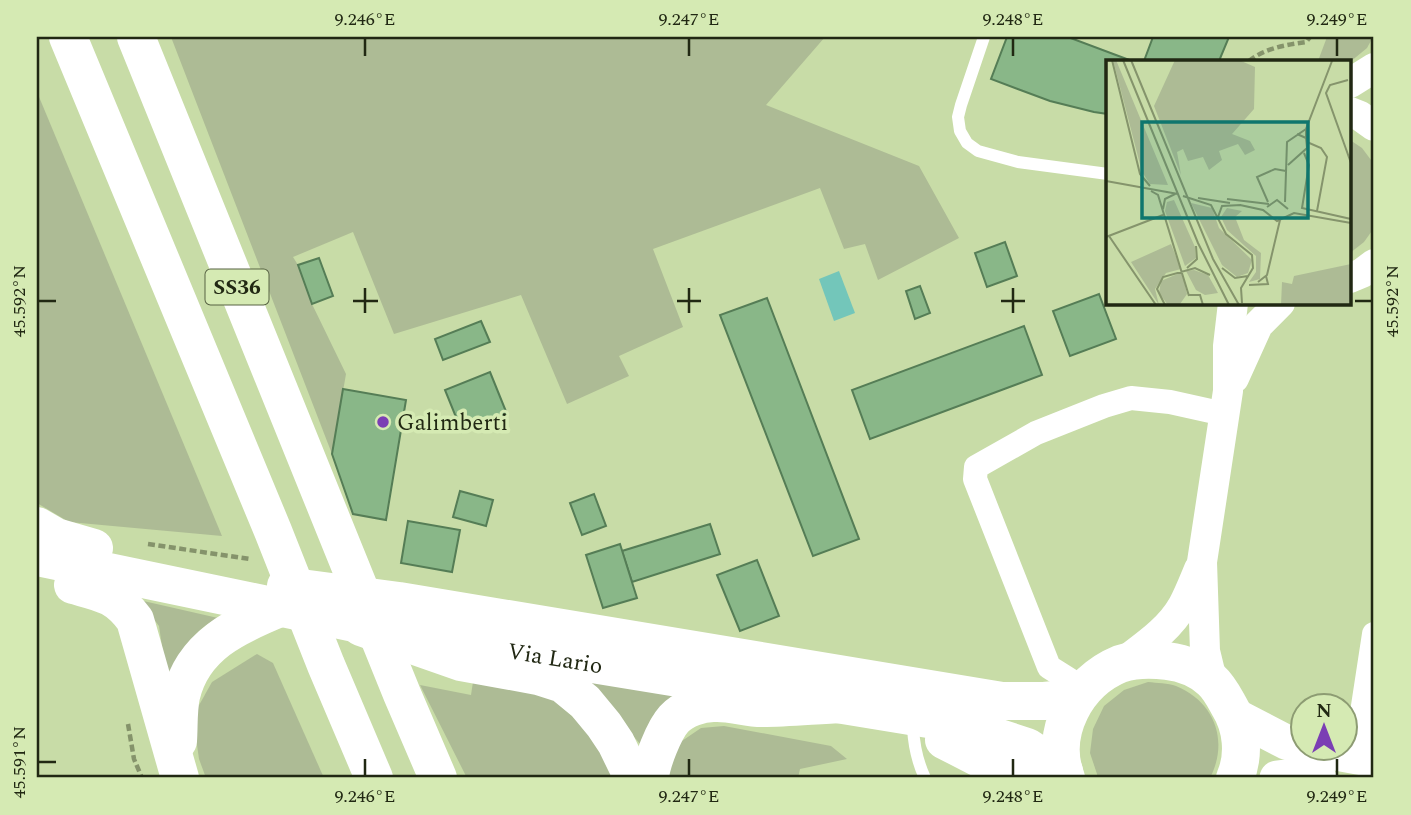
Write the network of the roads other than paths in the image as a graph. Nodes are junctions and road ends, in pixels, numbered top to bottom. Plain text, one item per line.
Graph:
1 (68, 37) edge
2 (136, 37) edge
3 (984, 37) edge
4 (1374, 68) edge
5 (1352, 82) edge
6 (1352, 113) edge
7 (1374, 126) edge
8 (1106, 174) edge
9 (1374, 265) edge
10 (1352, 277) edge
11 (1374, 279) edge
12 (1233, 304) edge
13 (1279, 304) edge
14 (1226, 402) junction
15 (38, 554) edge
16 (1202, 562) junction
17 (280, 608) junction
18 (346, 622) junction
19 (1374, 634) edge
20 (1122, 663) junction
21 (1212, 680) junction
22 (1080, 693) junction
23 (843, 704) junction
24 (1234, 715) junction
25 (913, 728) junction
26 (1288, 743) edge
27 (1369, 743) edge
28 (178, 771) edge
29 (1065, 775) edge
30 (374, 778) edge
31 (438, 778) edge
32 (633, 778) edge
33 (650, 778) edge
34 (925, 778) edge
35 (1018, 778) edge
36 (1236, 778) edge
37 (1277, 778) edge
38 (1319, 778) edge

1 - 30 main road, SS36
2 - 31 main road, SS36
3 - 8 lane
4 - 5 street
6 - 7 street
9 - 10 street
9 - 11 street
12 - 14 street
13 - 14 street
14 - 16 street
14 - 22 street
15 - 17 main road, Via Lario
15 - 22 main road, Via Lario
15 - 28 main road
16 - 20 street
16 - 21 street
17 - 18 main road, Via Lario
17 - 28 main road
18 - 23 main road, Via Lario
18 - 32 main road
19 - 27 street
20 - 21 main road
20 - 22 main road
21 - 24 main road
22 - 29 main road
23 - 25 main road
23 - 29 main road, Via Lario
23 - 33 main road
24 - 26 main road
24 - 36 main road
25 - 34 lane
25 - 35 main road
37 - 38 main road

